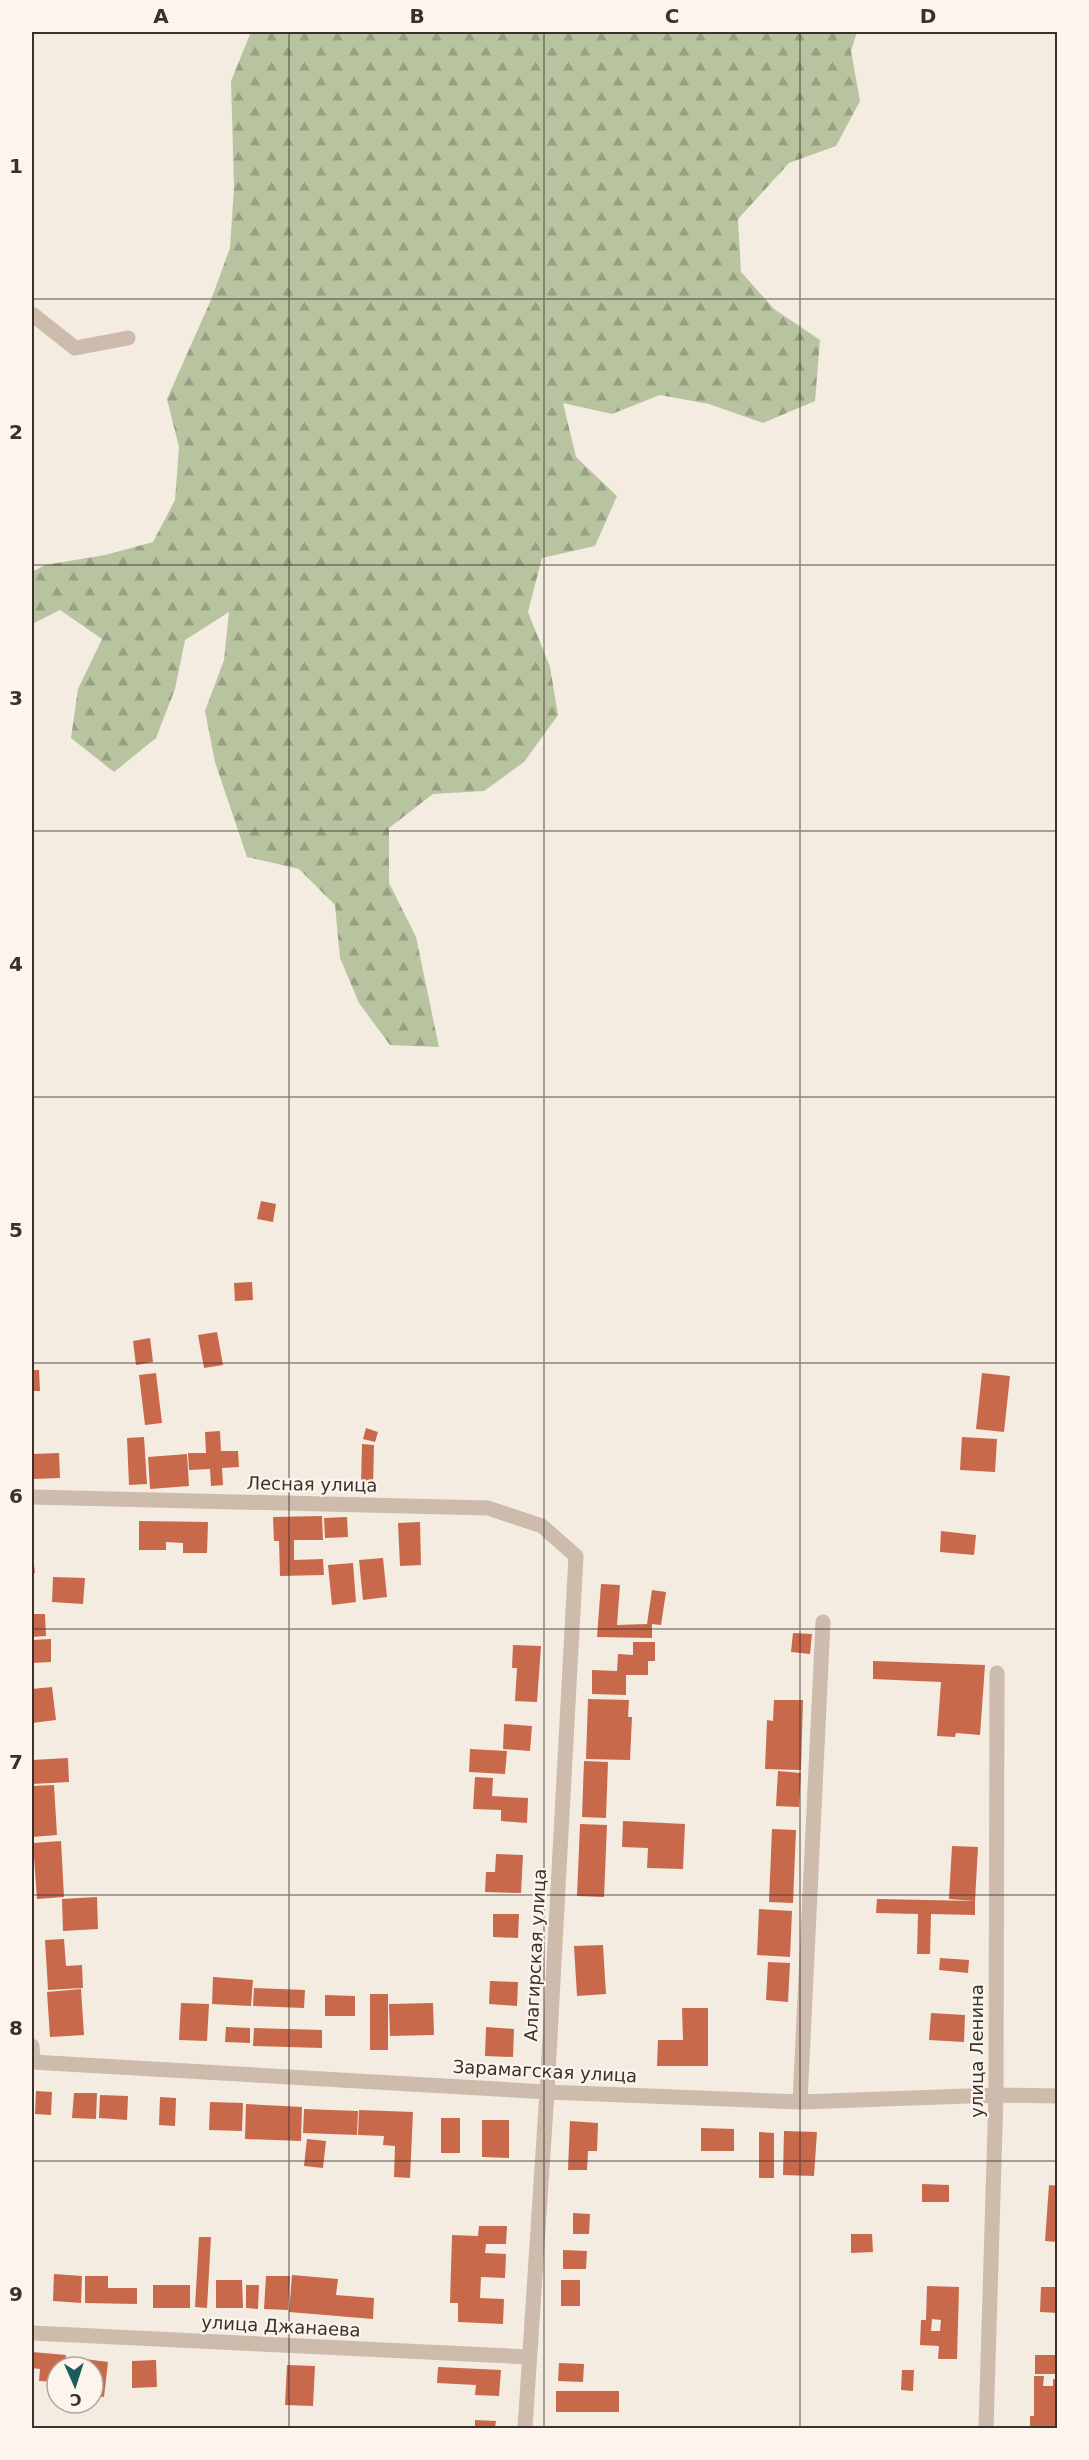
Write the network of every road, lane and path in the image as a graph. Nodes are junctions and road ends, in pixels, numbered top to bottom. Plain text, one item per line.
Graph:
1 (32, 314) edge
2 (128, 338) dead end
3 (32, 1497) edge
4 (576, 1556) joint
5 (823, 1622) dead end
6 (997, 1673) dead end
7 (32, 2057) edge
8 (547, 2092) junction
9 (996, 2095) junction
10 (1058, 2096) edge
11 (800, 2102) junction
12 (32, 2333) edge
13 (529, 2357) junction
14 (525, 2428) edge
15 (986, 2428) edge

1 - 2 street
3 - 4 street, Лесная улица
4 - 8 street, Алагирская улица
5 - 11 street
6 - 9 street, улица Ленина
7 - 8 street, Зарамагская улица
8 - 11 street, Зарамагская улица
8 - 13 street, Алагирская улица
9 - 10 street, Зарамагская улица
9 - 11 street, Зарамагская улица
9 - 15 street, улица Ленина
12 - 13 street, улица Джанаева
13 - 14 street, Алагирская улица

